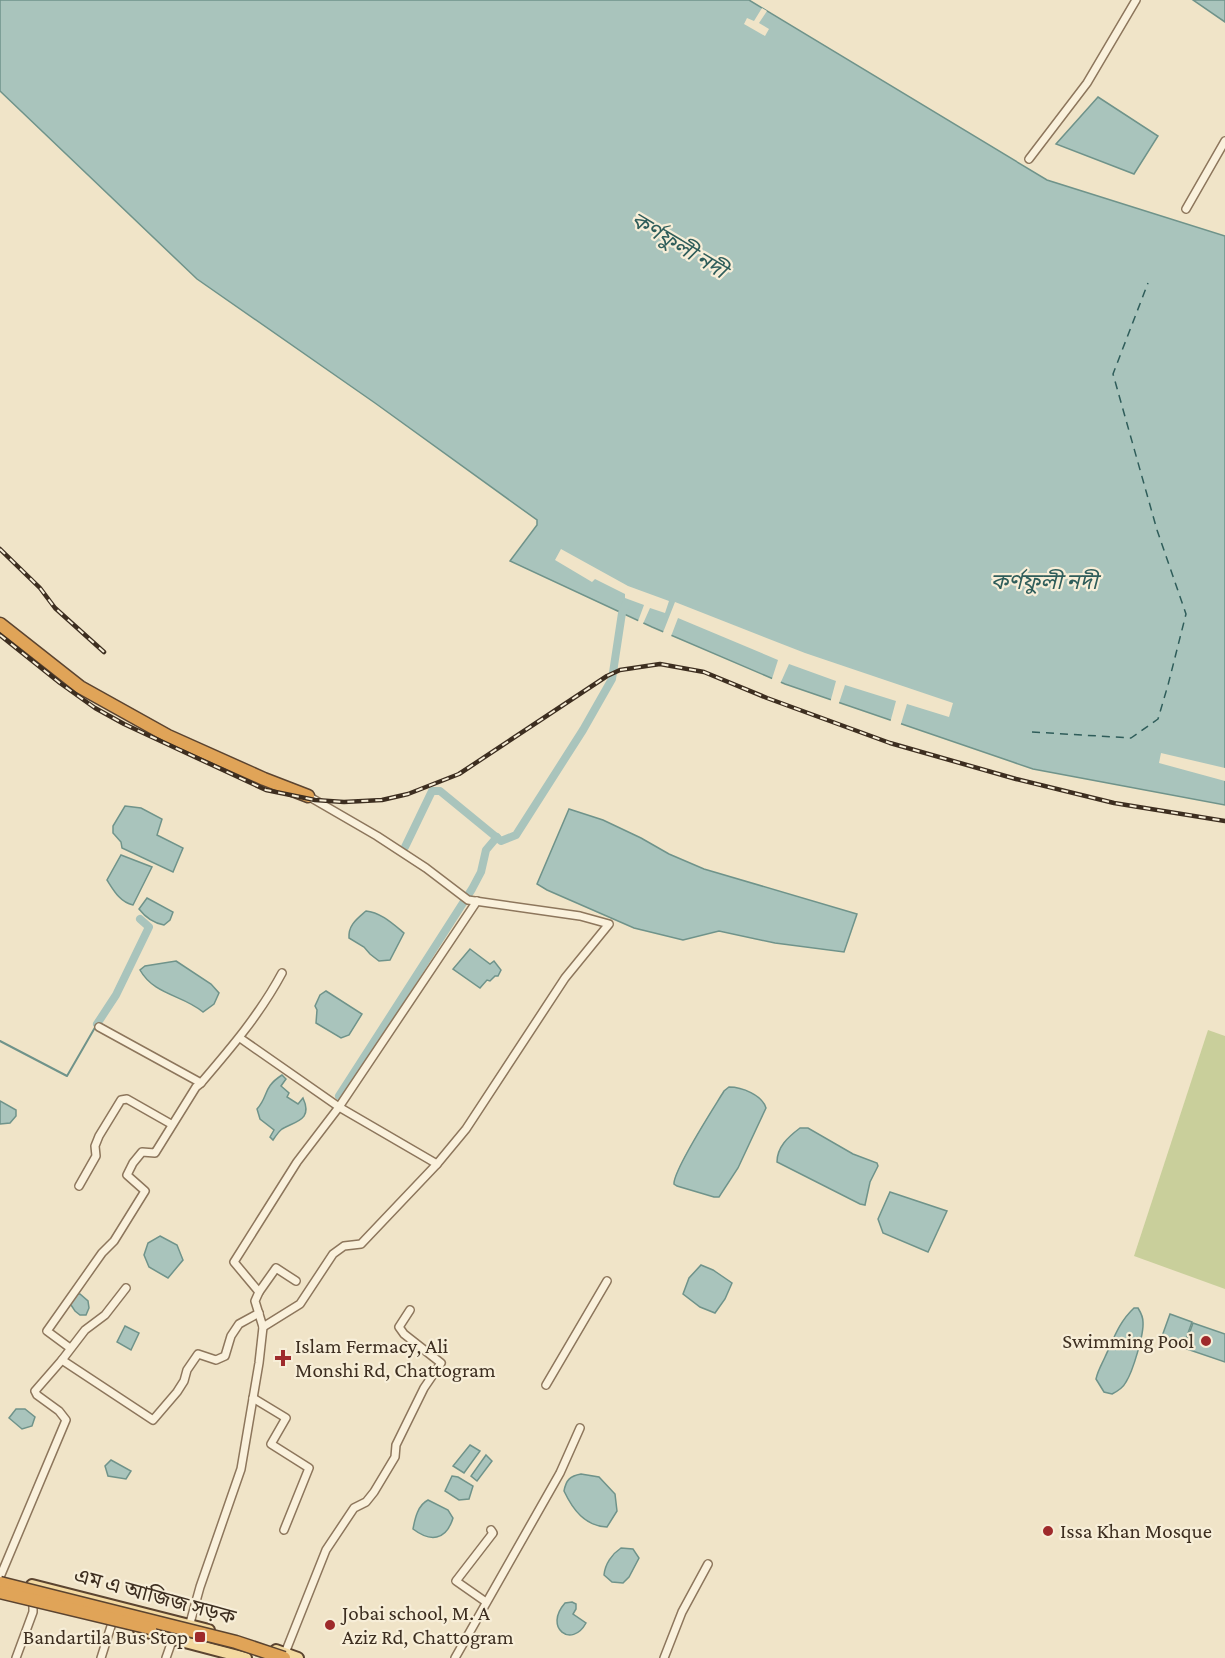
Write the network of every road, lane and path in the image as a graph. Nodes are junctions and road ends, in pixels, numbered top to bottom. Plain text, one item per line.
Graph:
1 (1136, 0) edge
2 (1225, 141) edge
3 (1029, 159) dead end
4 (1186, 209) dead end
5 (0, 624) edge
6 (308, 796) joint
7 (477, 901) junction
8 (282, 973) dead end
9 (99, 1027) dead end
10 (240, 1038) junction
11 (201, 1083) junction
12 (339, 1107) junction
13 (171, 1124) junction
14 (436, 1164) junction
15 (79, 1186) dead end
16 (296, 1281) dead end
17 (608, 1281) dead end
18 (126, 1288) dead end
19 (259, 1292) junction
20 (410, 1310) dead end
21 (259, 1314) junction
22 (263, 1327) junction
23 (70, 1348) junction
24 (62, 1360) junction
25 (546, 1385) dead end
26 (253, 1398) junction
27 (580, 1428) dead end
28 (284, 1530) dead end
29 (491, 1530) dead end
30 (708, 1564) dead end
31 (0, 1577) edge
32 (0, 1583) edge
33 (0, 1594) edge
34 (486, 1602) junction
35 (33, 1604) junction
36 (112, 1623) junction
37 (190, 1624) junction
38 (172, 1638) junction
39 (185, 1641) junction
40 (285, 1656) edge
41 (16, 1658) edge
42 (101, 1658) edge
43 (166, 1658) edge
44 (246, 1658) edge
45 (261, 1658) edge
46 (298, 1658) edge
47 (455, 1658) edge
48 (664, 1658) edge

1 - 3 street
2 - 4 street
5 - 6 highway
6 - 7 street
7 - 12 street
7 - 14 street
8 - 10 street
9 - 11 street
10 - 11 street
10 - 12 street
11 - 13 street
12 - 14 street
12 - 19 street
13 - 15 street
13 - 23 street
14 - 22 street
16 - 19 street
17 - 25 street
18 - 23 street
19 - 21 street
20 - 40 street
21 - 22 street
21 - 24 street
22 - 26 street
23 - 24 street
24 - 31 street
26 - 28 street
26 - 37 street
27 - 34 street
29 - 34 street
30 - 48 street
31 - 37 main road, এম এ আজিজ সড়ক
32 - 40 highway, bridge
33 - 35 main road, এম এ আজিজ সড়ক
33 - 45 highway, bridge
34 - 47 street
35 - 36 main road, এম এ আজিজ সড়ক
35 - 41 street
36 - 38 main road, এম এ আজিজ সড়ক
36 - 42 street
37 - 39 street
37 - 40 main road, এম এ আজিজ সড়ক
38 - 39 main road, এম এ আজিজ সড়ক
38 - 43 street
39 - 44 main road, এম এ আজিজ সড়ক
40 - 46 main road, এম এ আজিজ সড়ক

